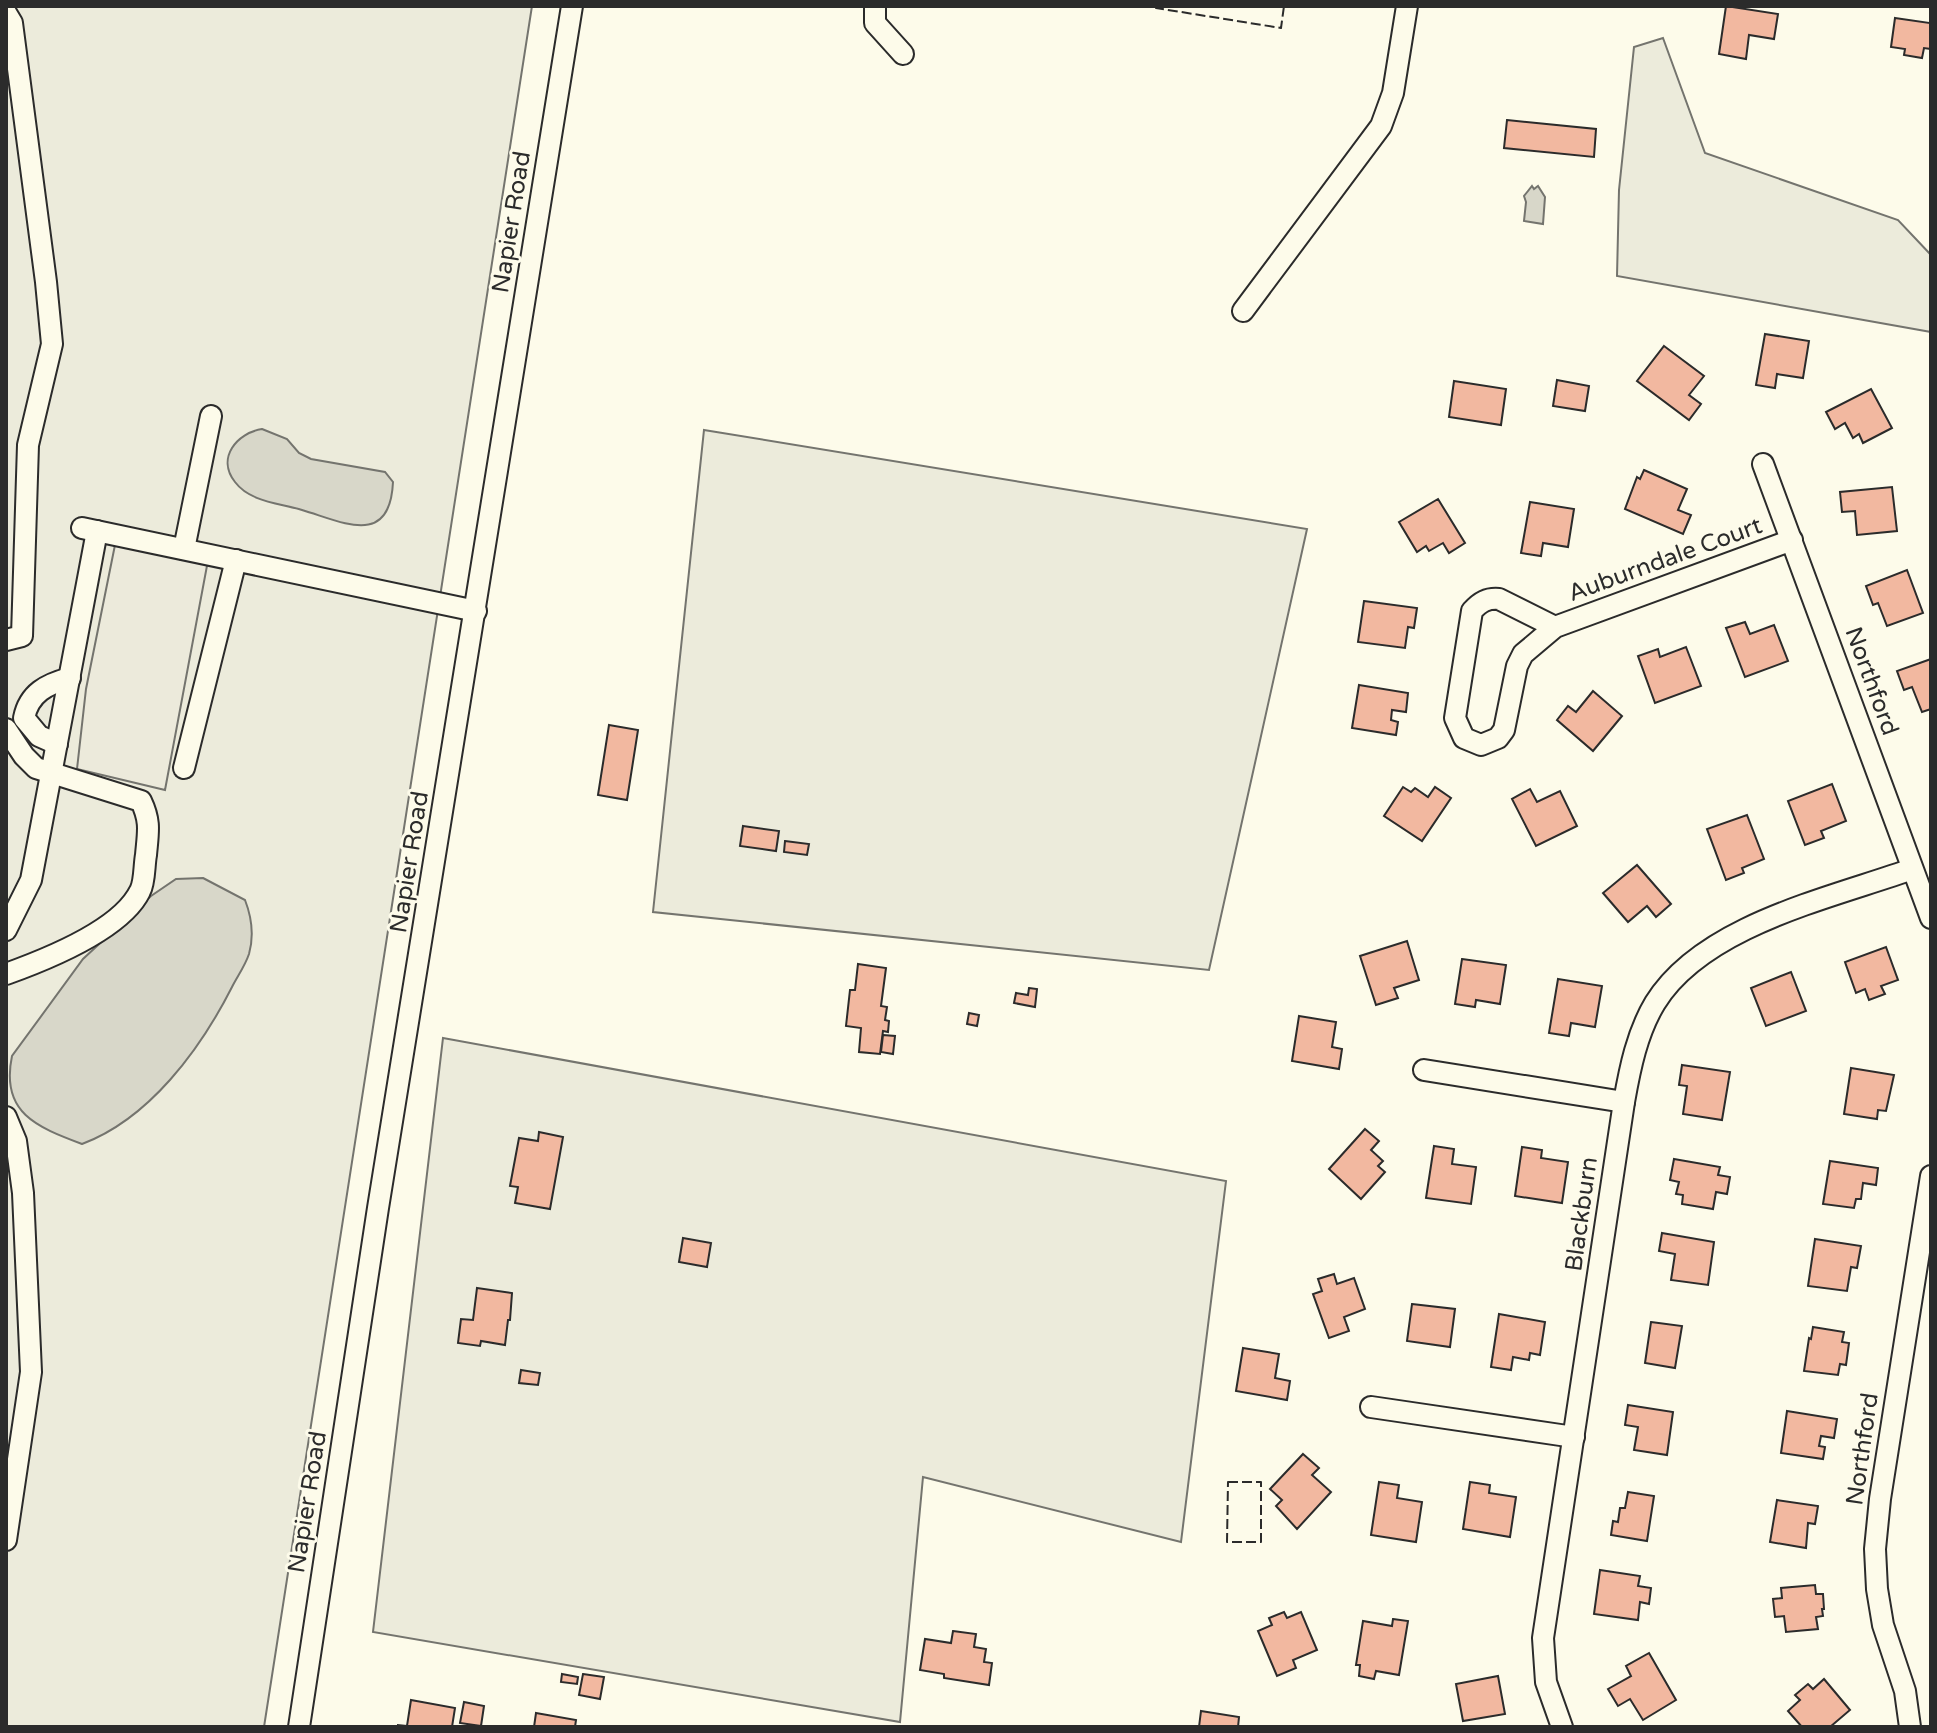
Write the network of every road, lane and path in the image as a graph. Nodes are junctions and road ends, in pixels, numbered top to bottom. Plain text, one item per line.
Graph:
1 (572, 6) edge
2 (875, 6) edge
3 (1407, 6) edge
4 (6, 13) edge
5 (903, 54) dead end
6 (1243, 311) dead end
7 (211, 416) dead end
8 (1763, 464) dead end
9 (1792, 540) junction
10 (184, 549) junction
11 (236, 560) junction
12 (476, 611) junction
13 (1555, 627) junction
14 (6, 640) edge
15 (70, 678) junction
16 (6, 729) edge
17 (57, 744) junction
18 (184, 768) dead end
19 (51, 775) junction
20 (1912, 869) junction
21 (1931, 918) edge
22 (6, 930) edge
23 (6, 974) edge
24 (1424, 1070) dead end
25 (1624, 1102) junction
26 (6, 1117) edge
27 (1931, 1176) edge
28 (1371, 1407) dead end
29 (1574, 1437) junction
30 (6, 1540) edge
31 (299, 1727) edge
32 (1562, 1727) edge
33 (1910, 1727) edge

1 - 12 street, Napier Road
2 - 5 street
3 - 6 street
4 - 14 street
7 - 10 street
8 - 9 street, Northford
9 - 13 street, Auburndale Court
9 - 20 street, Northford
10 - 11 street
10 - 15 street
11 - 12 street
11 - 18 street
12 - 31 street, Napier Road
13 - 13 street, Auburndale Court
15 - 17 street
15 - 17 street
16 - 19 street
17 - 19 street
19 - 22 street
19 - 23 street
20 - 21 street, Northford
20 - 25 street, Blackburn
24 - 25 street
25 - 29 street, Blackburn
26 - 30 street
27 - 33 street, Northford
28 - 29 street
29 - 32 street, Blackburn

